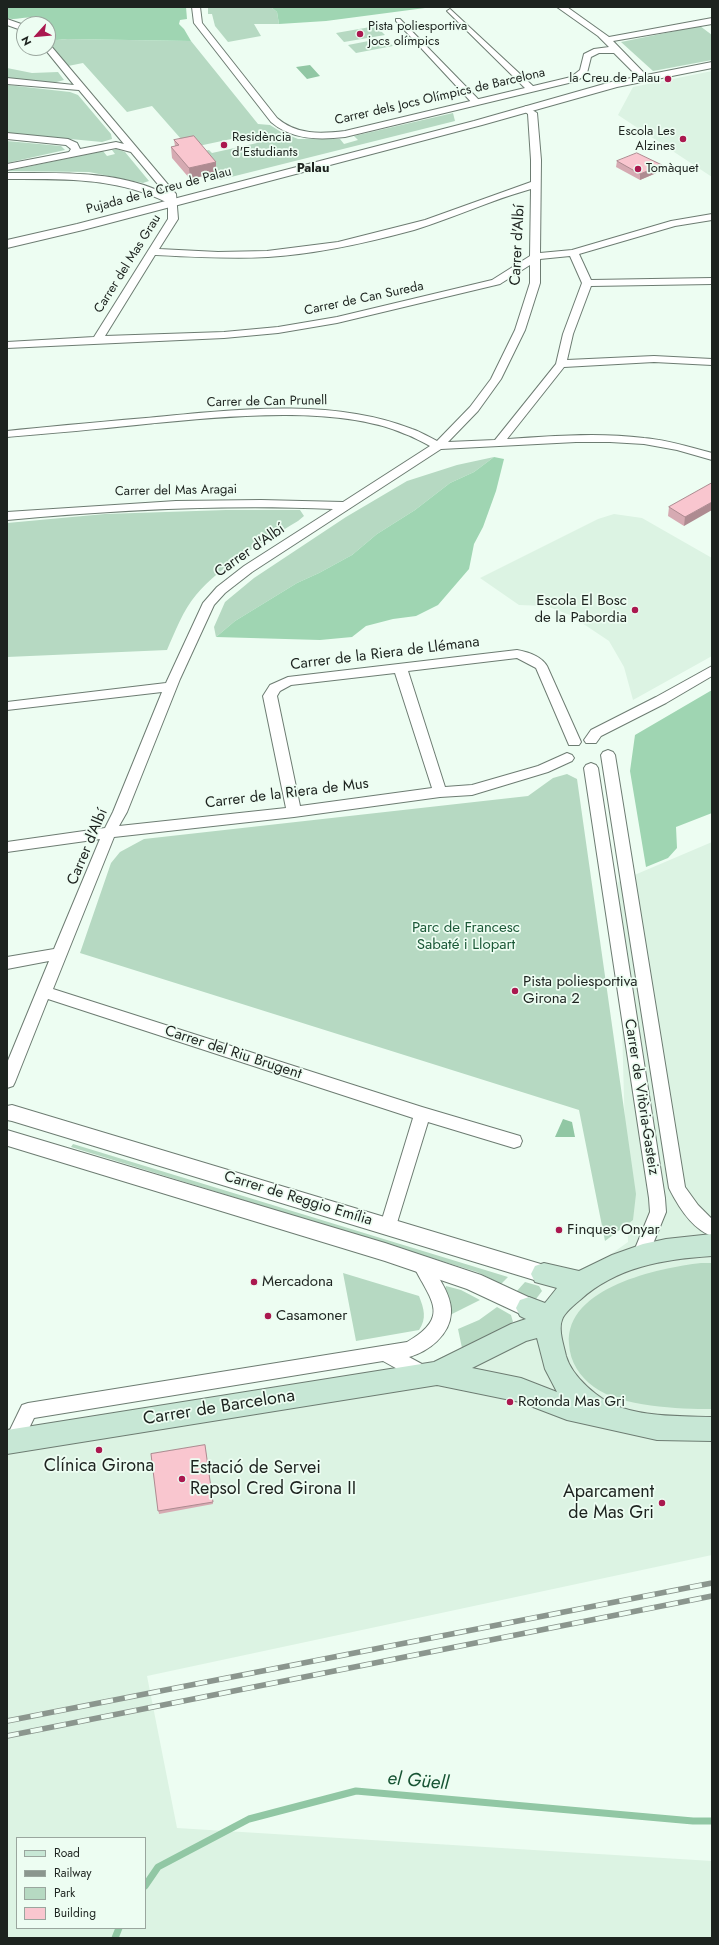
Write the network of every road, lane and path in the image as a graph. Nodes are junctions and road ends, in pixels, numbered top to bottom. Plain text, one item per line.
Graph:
1 (196, 7) edge
2 (561, 7) edge
3 (450, 11) dead end
4 (398, 20) dead end
5 (712, 21) edge
6 (606, 40) junction
7 (616, 50) junction
8 (55, 56) edge
9 (712, 65) edge
10 (644, 78) junction
11 (7, 81) edge
12 (82, 88) junction
13 (531, 89) junction
14 (476, 102) junction
15 (526, 109) junction
16 (120, 132) junction
17 (7, 136) edge
18 (106, 146) junction
19 (134, 150) junction
20 (72, 153) junction
21 (7, 167) edge
22 (7, 176) edge
23 (536, 184) junction
24 (173, 202) junction
25 (712, 217) edge
26 (7, 244) edge
27 (153, 252) junction
28 (573, 253) junction
29 (535, 261) junction
30 (581, 270) junction
31 (712, 281) edge
32 (587, 283) junction
33 (98, 339) junction
34 (7, 345) edge
35 (712, 362) edge
36 (561, 364) junction
37 (7, 434) edge
38 (496, 444) junction
39 (438, 446) junction
40 (711, 456) edge
41 (346, 506) junction
42 (7, 516) edge
43 (400, 667) junction
44 (712, 670) edge
45 (171, 686) junction
46 (7, 706) edge
47 (591, 740) junction
48 (574, 742) junction
49 (608, 755) junction
50 (567, 758) junction
51 (591, 768) junction
52 (440, 792) junction
53 (294, 812) junction
54 (110, 833) junction
55 (7, 847) edge
56 (59, 954) junction
57 (7, 963) edge
58 (44, 992) junction
59 (7, 1082) edge
60 (10, 1109) edge
61 (422, 1114) junction
62 (8, 1139) edge
63 (514, 1141) dead end
64 (388, 1226) junction
65 (712, 1228) edge
66 (712, 1245) edge
67 (640, 1256) junction
68 (422, 1265) junction
69 (544, 1274) joint
70 (583, 1283) junction
71 (542, 1316) junction
72 (384, 1354) junction
73 (431, 1374) junction
74 (612, 1418) junction
75 (712, 1429) edge
76 (10, 1442) edge

1 - 14 street, Carrer dels Jocs Olímpics de Barcelona
2 - 6 street
3 - 13 street
4 - 14 street
5 - 6 street
6 - 7 street
7 - 10 street
7 - 13 street, Carrer dels Jocs Olímpics de Barcelona
8 - 12 street
9 - 10 street, Pujada de la Creu de Palau
10 - 15 street, Pujada de la Creu de Palau
11 - 12 street
12 - 16 street
13 - 14 street, Carrer dels Jocs Olímpics de Barcelona
15 - 23 street, Carrer d'Albí
15 - 24 street, Pujada de la Creu de Palau
16 - 18 street
16 - 19 street
17 - 20 street
18 - 19 street
18 - 20 street
19 - 24 street
20 - 21 street
22 - 24 street
23 - 27 street
23 - 29 street, Carrer d'Albí
24 - 26 street, Pujada de la Creu de Palau
24 - 27 street, Carrer del Mas Grau
25 - 28 street, Carrer de Can Sureda
27 - 33 street, Carrer del Mas Grau
28 - 29 street, Carrer de Can Sureda
28 - 30 street
29 - 30 street
29 - 33 street, Carrer de Can Sureda
29 - 39 street, Carrer d'Albí
30 - 32 street
31 - 32 street
32 - 36 street
33 - 34 street, Carrer de Can Sureda
35 - 36 street
36 - 38 street
37 - 39 street, Carrer de Can Prunell
38 - 39 street
38 - 40 street
39 - 41 street, Carrer d'Albí
41 - 42 street, Carrer del Mas Aragai
41 - 45 street, Carrer d'Albí
43 - 48 street, Carrer de la Riera de Llémana
43 - 52 street
43 - 53 street, Carrer de la Riera de Llémana
44 - 47 street
45 - 46 street
45 - 54 street, Carrer d'Albí
47 - 48 street
47 - 49 street
48 - 50 street
49 - 51 street
49 - 65 street, Carrer de Vitòria-Gasteiz
50 - 51 street
50 - 52 street, Carrer de la Riera de Mus
51 - 67 street, Carrer de Vitòria-Gasteiz
52 - 53 street, Carrer de la Riera de Mus
53 - 54 street, Carrer de la Riera de Mus
54 - 55 street, Carrer de la Riera de Mus
54 - 56 street, Carrer d'Albí
56 - 57 street
56 - 58 street, Carrer d'Albí
58 - 59 street, Carrer d'Albí
58 - 61 street, Carrer del Riu Brugent
60 - 62 street
60 - 64 street, Carrer de Reggio Emília
61 - 63 street, Carrer del Riu Brugent
61 - 64 street
62 - 68 street, Carrer de Reggio Emília
64 - 69 street, Carrer de Reggio Emília
66 - 67 main road
67 - 70 main road
68 - 71 street, Carrer de Reggio Emília
68 - 72 street, Carrer de Barcelona
69 - 70 main road, Carrer de Reggio Emília
70 - 71 main road
71 - 73 main road, Carrer de Barcelona
71 - 74 main road
72 - 73 street, Carrer de Barcelona
72 - 76 street, Carrer de Barcelona
73 - 74 main road, Carrer de Barcelona
73 - 76 main road, Carrer de Barcelona
74 - 75 main road, Carrer de Barcelona

